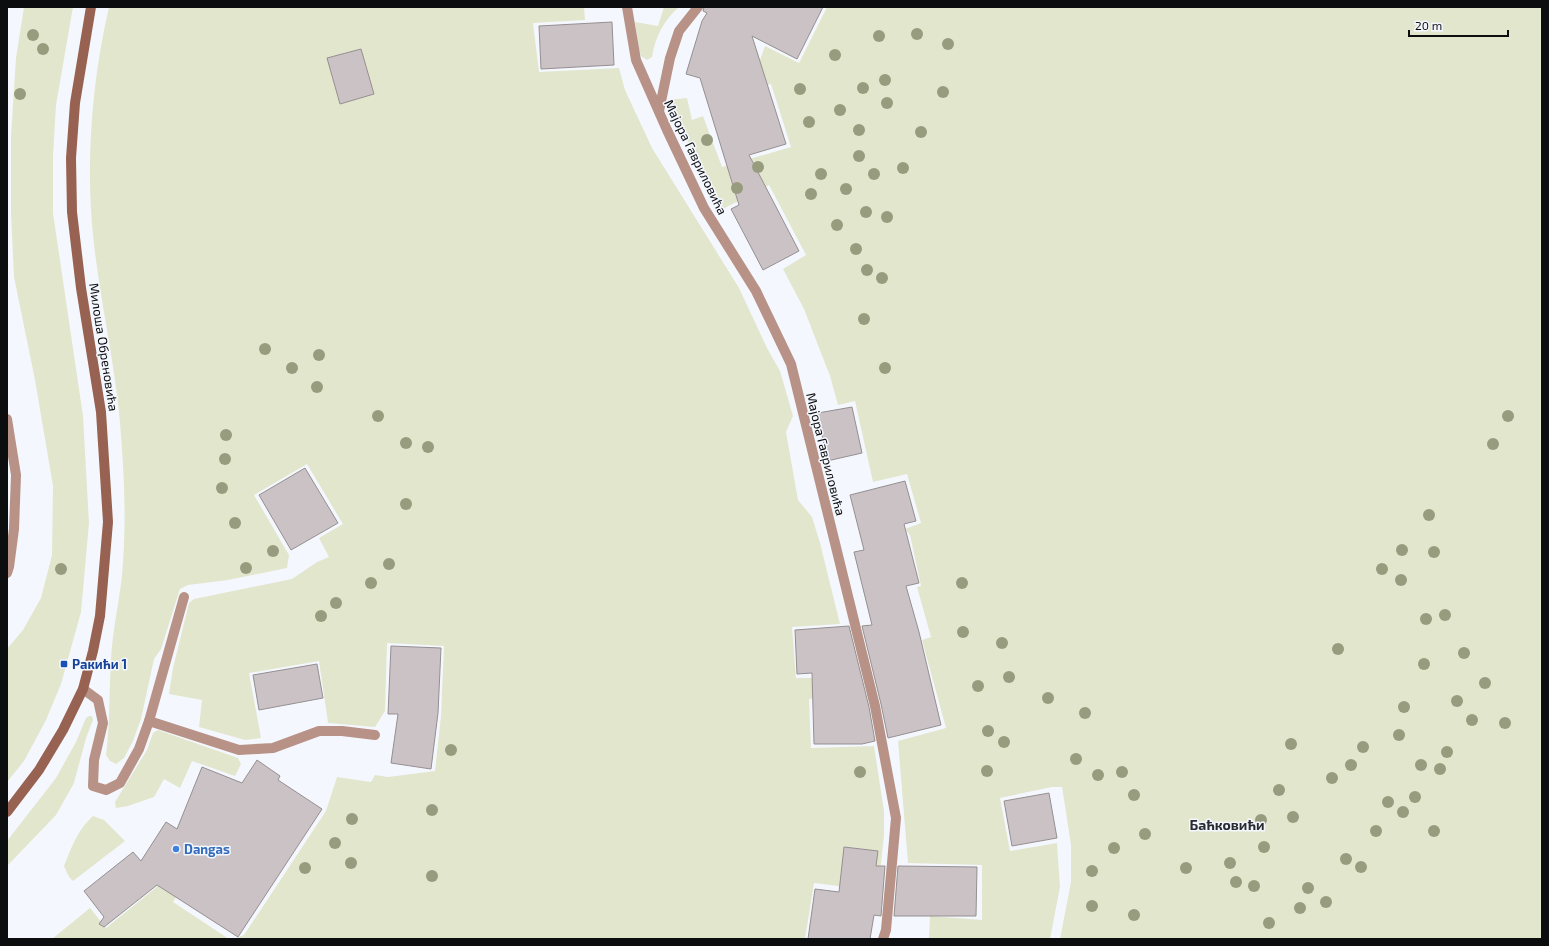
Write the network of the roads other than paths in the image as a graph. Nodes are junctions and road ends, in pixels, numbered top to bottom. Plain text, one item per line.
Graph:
1 (91, 7) edge
2 (627, 7) edge
3 (698, 7) edge
4 (659, 111) junction
5 (7, 419) edge
6 (7, 573) edge
7 (184, 597) dead end
8 (83, 690) junction
9 (149, 721) junction
10 (375, 735) dead end
11 (7, 812) edge
12 (883, 939) edge

1 - 8 street, Милоша Обреновића
2 - 4 street, Мајора Гавриловића
3 - 4 street
4 - 12 street, Мајора Гавриловића
5 - 6 street
7 - 9 street
8 - 9 street
8 - 11 street, Милоша Обреновића
9 - 10 street

